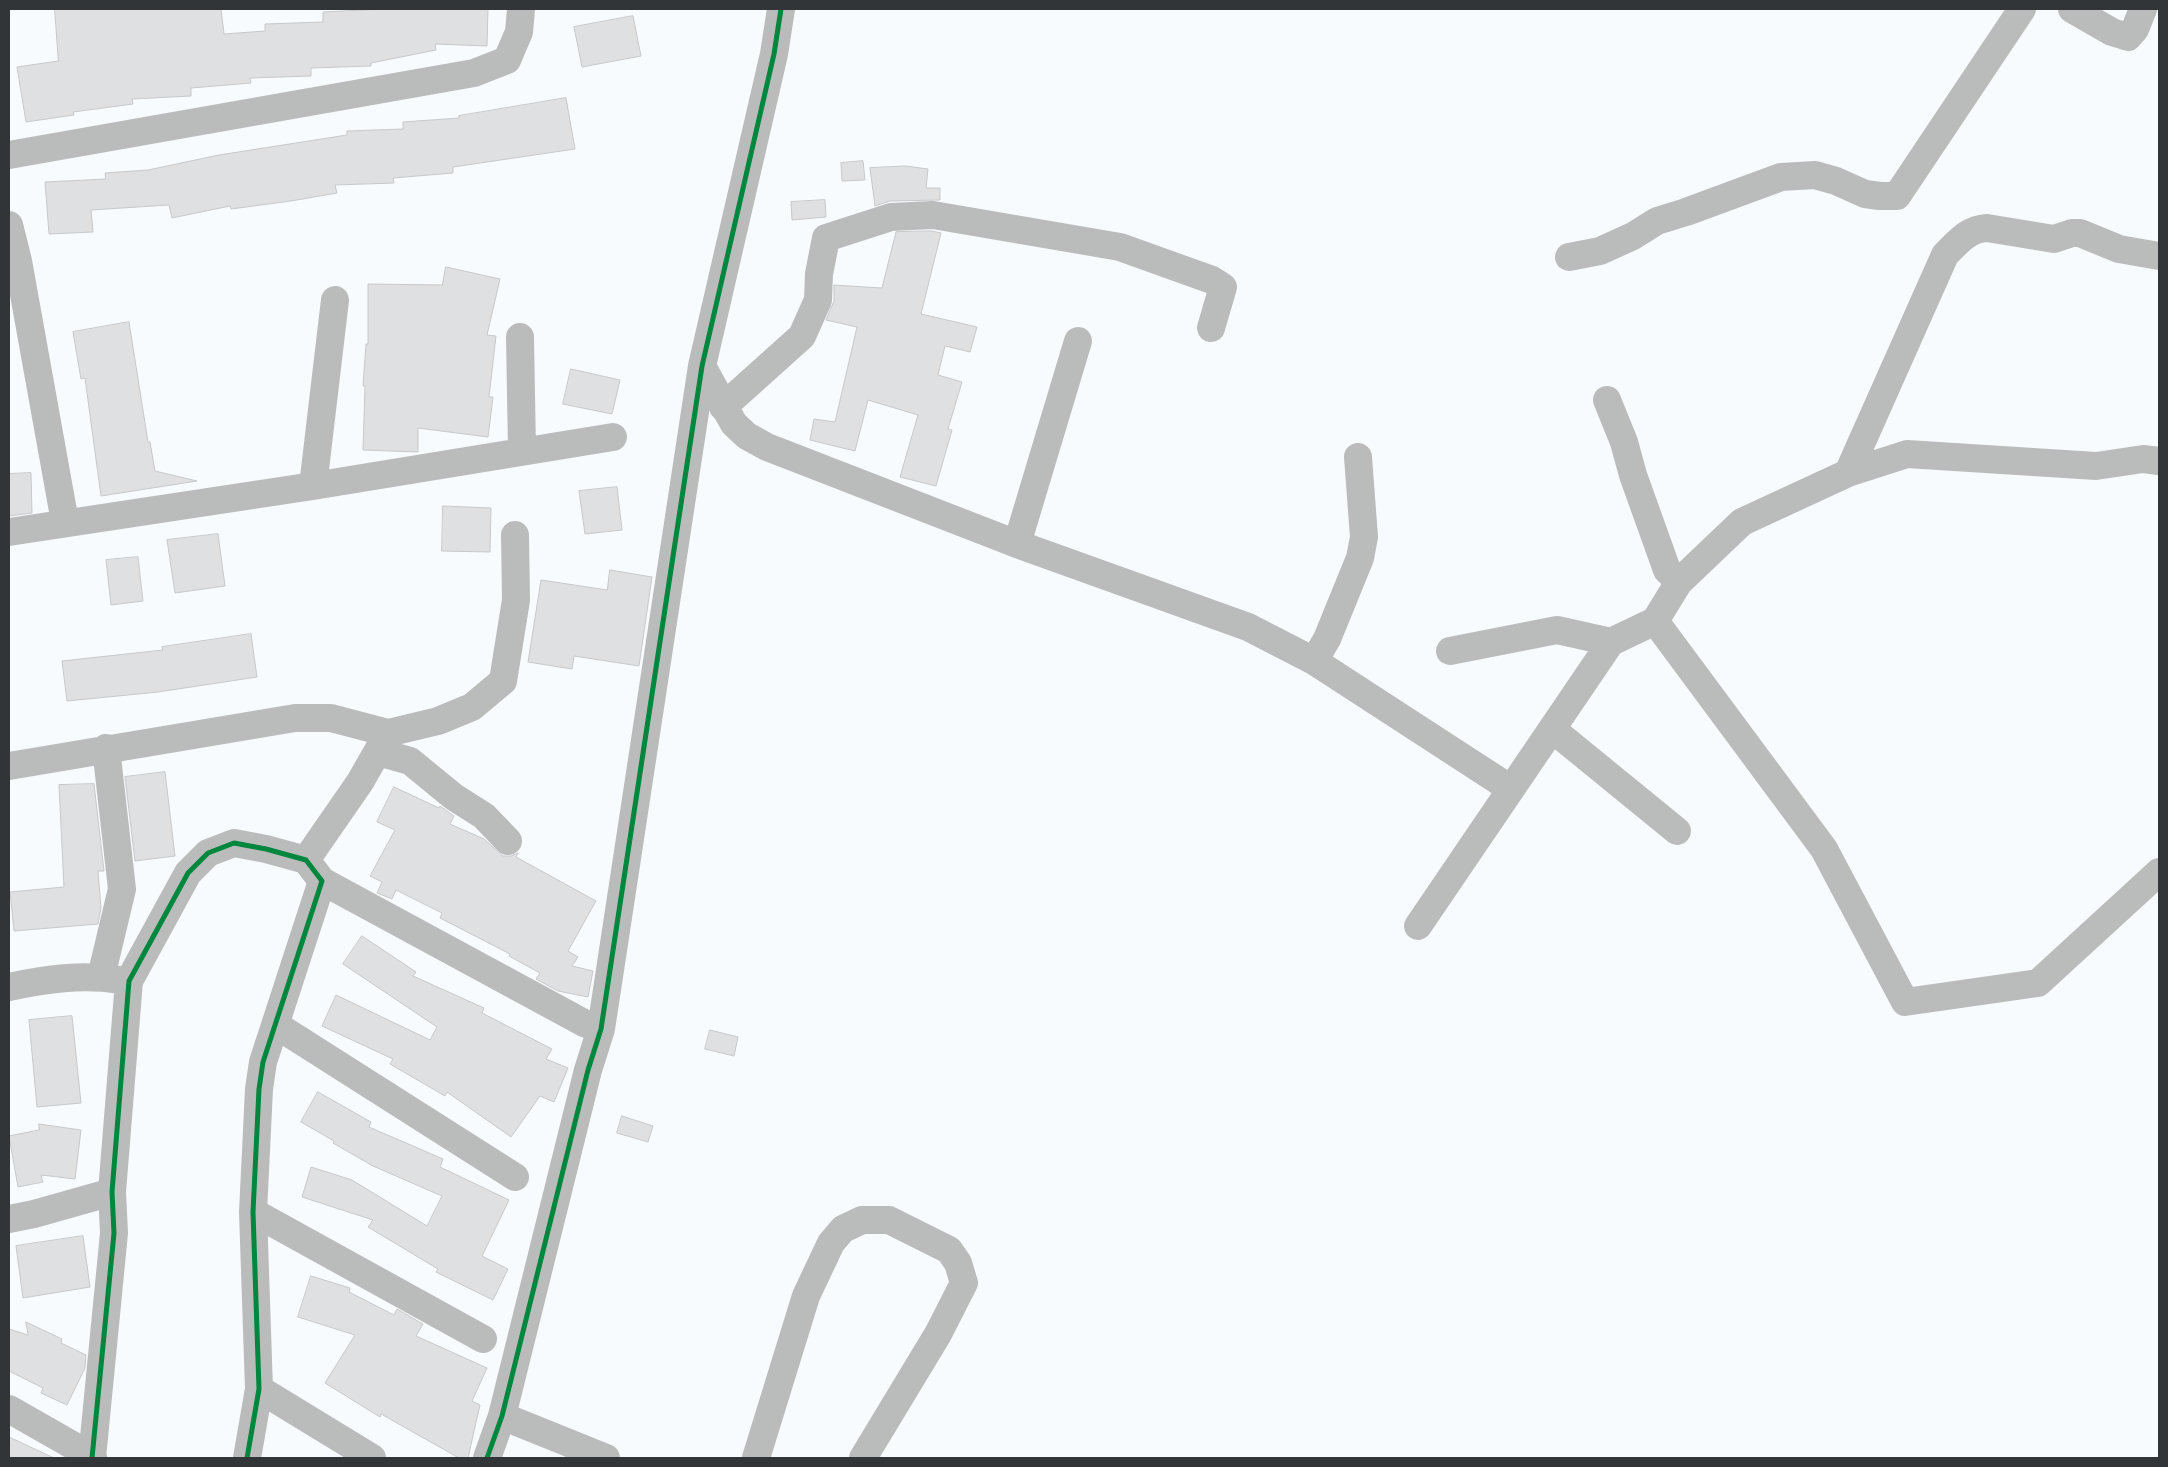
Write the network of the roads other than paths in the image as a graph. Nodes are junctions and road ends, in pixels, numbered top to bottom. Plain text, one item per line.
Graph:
1 (521, 9) edge
2 (780, 9) edge
3 (2022, 9) edge
4 (2072, 9) edge
5 (2143, 9) edge
6 (9, 155) edge
7 (9, 225) edge
8 (2159, 256) edge
9 (1569, 257) dead end
10 (335, 300) dead end
11 (1211, 328) dead end
12 (520, 337) dead end
13 (1078, 341) dead end
14 (702, 366) junction
15 (1607, 400) dead end
16 (723, 407) junction
17 (613, 437) dead end
18 (522, 451) junction
19 (1358, 457) dead end
20 (2159, 461) edge
21 (1848, 473) junction
22 (312, 486) junction
23 (66, 522) junction
24 (9, 532) edge
25 (515, 535) dead end
26 (1017, 544) junction
27 (1679, 582) junction
28 (1656, 621) junction
29 (1611, 642) junction
30 (1450, 651) dead end
31 (1314, 661) junction
32 (1552, 729) junction
33 (383, 742) junction
34 (106, 748) junction
35 (9, 766) edge
36 (1511, 789) junction
37 (1676, 831) dead end
38 (508, 841) dead end
39 (314, 871) junction
40 (2159, 872) edge
41 (1418, 926) dead end
42 (101, 977) junction
43 (129, 981) junction
44 (9, 987) edge
45 (276, 1025) junction
46 (601, 1029) junction
47 (515, 1177) dead end
48 (112, 1192) junction
49 (253, 1212) junction
50 (9, 1219) edge
51 (482, 1339) dead end
52 (259, 1389) junction
53 (9, 1409) edge
54 (502, 1416) junction
55 (92, 1457) edge
56 (247, 1458) edge
57 (372, 1458) edge
58 (487, 1458) edge
59 (606, 1458) edge
60 (756, 1458) edge
61 (864, 1458) edge

1 - 6 street
2 - 14 street
3 - 9 street
4 - 5 street
7 - 23 street
8 - 21 street
10 - 22 street
11 - 16 street
12 - 18 street
13 - 26 street
14 - 16 street
14 - 46 street
15 - 27 street
16 - 26 street
17 - 18 street
18 - 22 street
19 - 31 street
20 - 21 street
21 - 27 street
22 - 23 street
23 - 24 street
25 - 33 street
26 - 31 street
27 - 28 street
28 - 29 street
28 - 40 street
29 - 30 street
29 - 32 street
31 - 36 street
32 - 36 street
32 - 37 street
33 - 34 street
33 - 38 street
33 - 39 street
34 - 35 street
34 - 42 street
36 - 41 street
39 - 43 street
39 - 45 street
39 - 46 street
42 - 43 street
42 - 44 street
43 - 48 street
45 - 47 street
45 - 49 street
46 - 54 street
48 - 50 street
48 - 55 street
49 - 51 street
49 - 52 street
52 - 56 street
52 - 57 street
53 - 55 street
54 - 58 street
54 - 59 street
60 - 61 street

